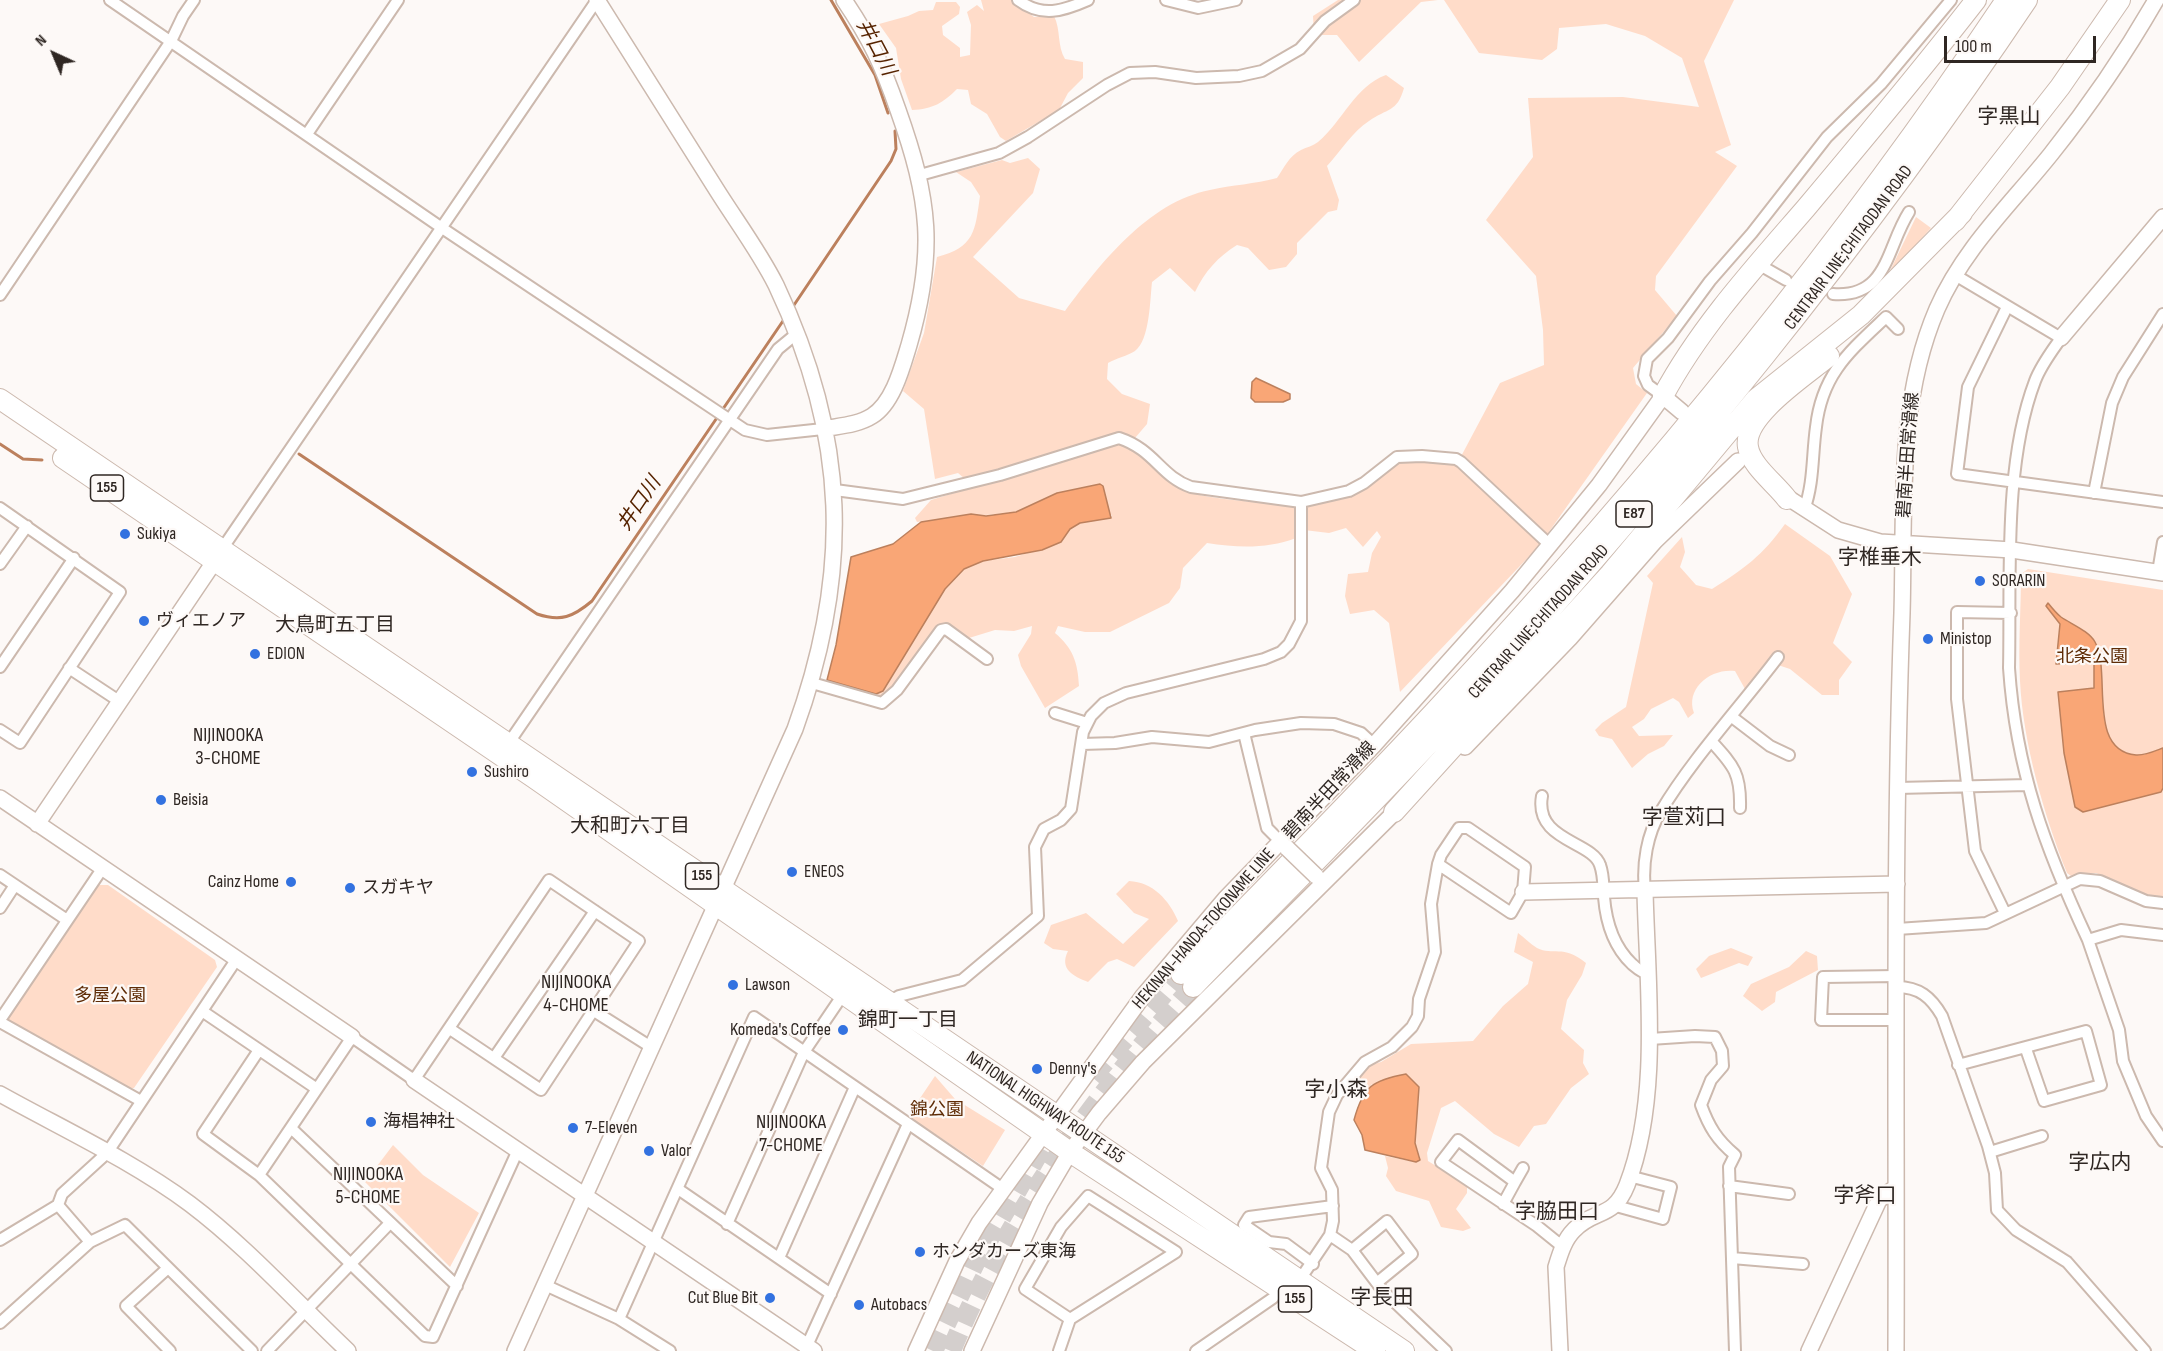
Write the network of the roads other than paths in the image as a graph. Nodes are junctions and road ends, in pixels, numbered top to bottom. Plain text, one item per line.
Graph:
1 (110, 0) edge
2 (194, 0) edge
3 (398, 0) edge
4 (597, 0) edge
5 (844, 0) edge
6 (1018, 0) edge
7 (1088, 0) edge
8 (1166, 0) edge
9 (1236, 0) edge
10 (1353, 0) edge
11 (1951, 0) edge
12 (1976, 0) edge
13 (2006, 0) edge
14 (2026, 0) edge
15 (2120, 0) edge
16 (2156, 0) edge
17 (171, 41) junction
18 (307, 134) junction
19 (920, 174) junction
20 (1909, 212) dead end
21 (1962, 213) junction
22 (2163, 217) edge
23 (442, 228) junction
24 (1758, 264) junction
25 (1955, 275) junction
26 (1786, 279) dead end
27 (1833, 294) dead end
28 (0, 295) edge
29 (2007, 307) junction
30 (2163, 314) edge
31 (1898, 329) dead end
32 (795, 335) junction
33 (2061, 338) junction
34 (1663, 396) junction
35 (0, 399) edge
36 (1682, 412) dead end
37 (0, 415) edge
38 (729, 420) junction
39 (823, 429) junction
40 (1726, 450) dead end
41 (1738, 461) junction
42 (2014, 482) junction
43 (835, 490) junction
44 (2094, 493) junction
45 (1301, 502) junction
46 (2163, 502) edge
47 (1796, 504) junction
48 (0, 508) edge
49 (27, 526) junction
50 (2163, 542) edge
51 (1903, 543) junction
52 (1551, 546) junction
53 (2012, 550) junction
54 (218, 556) junction
55 (74, 558) junction
56 (0, 564) edge
57 (2160, 573) edge
58 (2011, 613) junction
59 (1778, 657) dead end
60 (987, 659) dead end
61 (0, 667) edge
62 (69, 668) junction
63 (812, 683) junction
64 (119, 701) junction
65 (1055, 713) dead end
66 (1732, 717) junction
67 (1087, 723) junction
68 (0, 730) edge
69 (1244, 732) junction
70 (1712, 742) junction
71 (508, 744) junction
72 (1082, 744) junction
73 (1374, 745) junction
74 (1789, 755) dead end
75 (1967, 784) junction
76 (2028, 784) junction
77 (1897, 788) junction
78 (1542, 796) dead end
79 (0, 798) edge
80 (1740, 808) dead end
81 (1394, 812) junction
82 (37, 824) junction
83 (1284, 845) junction
84 (1438, 864) junction
85 (102, 869) junction
86 (0, 875) edge
87 (1320, 879) junction
88 (1897, 884) junction
89 (15, 885) junction
90 (2062, 885) junction
91 (1604, 891) junction
92 (1645, 891) junction
93 (1523, 892) junction
94 (718, 896) junction
95 (2163, 903) edge
96 (0, 908) edge
97 (595, 911) junction
98 (2005, 913) junction
99 (67, 920) junction
100 (1897, 929) junction
101 (2163, 935) edge
102 (2088, 940) junction
103 (236, 960) junction
104 (1647, 973) junction
105 (1897, 981) junction
106 (844, 993) junction
107 (889, 1002) junction
108 (202, 1011) junction
109 (594, 1011) junction
110 (1897, 1020) junction
111 (0, 1021) edge
112 (450, 1029) junction
113 (352, 1037) junction
114 (1650, 1039) junction
115 (651, 1047) junction
116 (2026, 1049) junction
117 (259, 1050) junction
118 (804, 1052) junction
119 (494, 1058) junction
120 (1958, 1065) junction
121 (414, 1080) junction
122 (855, 1087) junction
123 (317, 1089) junction
124 (0, 1094) edge
125 (141, 1101) junction
126 (1056, 1116) junction
127 (908, 1124) junction
128 (291, 1128) junction
129 (1043, 1133) junction
130 (1083, 1134) junction
131 (2042, 1136) dead end
132 (2163, 1141) edge
133 (518, 1150) junction
134 (1070, 1152) junction
135 (1990, 1152) junction
136 (106, 1153) junction
137 (1523, 1168) dead end
138 (259, 1175) junction
139 (1629, 1176) junction
140 (1515, 1182) junction
141 (1729, 1186) junction
142 (1896, 1187) junction
143 (678, 1189) junction
144 (1003, 1189) junction
145 (1789, 1194) dead end
146 (585, 1196) junction
147 (1503, 1204) junction
148 (58, 1205) junction
149 (1333, 1206) junction
150 (1616, 1206) junction
151 (390, 1223) junction
152 (727, 1224) junction
153 (1330, 1235) junction
154 (0, 1240) edge
155 (90, 1242) junction
156 (653, 1242) junction
157 (1563, 1247) junction
158 (1352, 1250) junction
159 (1732, 1257) junction
160 (779, 1258) junction
161 (350, 1263) junction
162 (1803, 1264) dead end
163 (168, 1268) junction
164 (1378, 1281) junction
165 (545, 1285) junction
166 (457, 1286) junction
167 (831, 1294) junction
168 (1273, 1298) dead end
169 (305, 1311) junction
170 (619, 1318) junction
171 (1070, 1318) junction
172 (0, 1323) edge
173 (809, 1349) edge
174 (170, 1351) edge
175 (252, 1351) edge
176 (267, 1351) edge
177 (348, 1351) edge
178 (515, 1351) edge
179 (670, 1351) edge
180 (916, 1351) edge
181 (972, 1351) edge
182 (1059, 1351) edge
183 (1196, 1351) edge
184 (1375, 1351) edge
185 (1404, 1351) edge
186 (1446, 1351) edge
187 (1560, 1351) edge
188 (1735, 1351) edge
189 (1809, 1351) edge
190 (1896, 1351) edge
191 (2145, 1351) edge

1 - 17 street
2 - 17 street
3 - 18 street
4 - 23 street
4 - 32 street
5 - 19 street
6 - 7 street
8 - 9 street
10 - 19 street
11 - 34 street
12 - 24 highway
13 - 14 highway, CENTRAIR LINE;CHITAODAN ROAD / E87
15 - 21 highway
16 - 25 street, 碧南半田常滑線
17 - 18 street
17 - 28 street
18 - 23 street
19 - 39 street
20 - 27 street
21 - 47 highway
21 - 81 highway
22 - 33 street
23 - 38 street
23 - 54 street
24 - 26 street
24 - 34 highway
25 - 29 street
25 - 51 street, 碧南半田常滑線
29 - 33 street
29 - 42 street
30 - 44 street
31 - 47 street
32 - 38 street
32 - 39 street
33 - 42 street
34 - 36 street
34 - 52 street, 碧南半田常滑線
35 - 54 highway, NATIONAL HIGHWAY ROUTE 155 / 155
37 - 54 highway, NATIONAL HIGHWAY ROUTE 155 / 155
38 - 39 street
38 - 71 street
39 - 43 street
40 - 41 street, 碧南半田常滑線
41 - 47 street, 碧南半田常滑線
41 - 81 street
42 - 44 street
42 - 53 street
43 - 45 street
43 - 63 street
44 - 46 street
45 - 52 street
45 - 67 street
47 - 51 street, 碧南半田常滑線
48 - 49 street
49 - 55 street
49 - 56 street
50 - 57 street
51 - 53 street
51 - 77 street
52 - 73 street, 碧南半田常滑線
53 - 57 street
53 - 58 street
54 - 64 street
54 - 71 highway, NATIONAL HIGHWAY ROUTE 155 / 155
54 - 94 highway, NATIONAL HIGHWAY ROUTE 155 / 155
55 - 61 street
55 - 62 street
58 - 75 street
58 - 76 street
59 - 66 street
60 - 63 street
62 - 64 street
62 - 68 street
63 - 94 street
64 - 82 street
65 - 67 street
66 - 70 street
66 - 74 street
67 - 72 street
69 - 72 street
69 - 73 street
69 - 83 street
70 - 80 street
70 - 92 street
71 - 94 highway, NATIONAL HIGHWAY ROUTE 155 / 155
72 - 107 street
73 - 83 street, 碧南半田常滑線
75 - 76 street
75 - 77 street
75 - 98 street
76 - 90 street
77 - 88 street
78 - 91 street
79 - 82 street
81 - 87 street
82 - 85 street
83 - 87 street, 碧南半田常滑線, bridge
83 - 126 street, HEKINAN-HANDA-TOKONAME LINE
84 - 93 street
84 - 93 street
84 - 149 street
85 - 99 street
85 - 103 street
86 - 89 street
87 - 130 street
88 - 92 street
88 - 100 street
89 - 96 street
89 - 99 street
90 - 95 street
90 - 98 street
90 - 102 street
91 - 92 street
91 - 93 street
91 - 104 street
92 - 104 street
94 - 106 highway, NATIONAL HIGHWAY ROUTE 155 / 155
94 - 107 highway, NATIONAL HIGHWAY ROUTE 155 / 155
94 - 115 street
97 - 109 street
97 - 112 street
97 - 119 street
98 - 100 street
99 - 111 street
100 - 105 street
101 - 102 street
102 - 132 street
103 - 108 street
103 - 113 street
104 - 114 street
105 - 110 street
105 - 110 street
105 - 120 street
106 - 118 street
106 - 129 highway, NATIONAL HIGHWAY ROUTE 155 / 155
107 - 126 highway, NATIONAL HIGHWAY ROUTE 155 / 155
108 - 117 street
108 - 125 street
109 - 115 street
109 - 119 street
110 - 142 street
111 - 125 street
112 - 119 street
112 - 121 street
113 - 121 street
113 - 123 street
114 - 139 street
114 - 141 street
115 - 146 street
116 - 116 street
116 - 120 street
117 - 123 street
117 - 138 street
118 - 122 street
118 - 143 street
118 - 152 street
120 - 135 street
121 - 133 street
122 - 127 street
122 - 160 street
123 - 128 street
124 - 136 street
125 - 136 street
126 - 129 street, HEKINAN-HANDA-TOKONAME LINE
126 - 130 highway, NATIONAL HIGHWAY ROUTE 155 / 155
127 - 144 street
127 - 167 street
128 - 138 street
128 - 151 street
129 - 134 highway, NATIONAL HIGHWAY ROUTE 155 / 155
129 - 144 street, HEKINAN-HANDA-TOKONAME LINE
130 - 134 street
130 - 185 highway, NATIONAL HIGHWAY ROUTE 155 / 155
131 - 135 street
133 - 146 street
133 - 166 street
134 - 181 street
134 - 184 highway, NATIONAL HIGHWAY ROUTE 155 / 155
135 - 191 street
136 - 148 street
136 - 169 street
137 - 140 street
138 - 161 street
139 - 150 street
139 - 150 street
140 - 147 street
140 - 147 street
141 - 145 street
141 - 159 street
142 - 189 street
142 - 190 street
143 - 152 street
143 - 156 street
144 - 180 street, HEKINAN-HANDA-TOKONAME LINE
146 - 156 street
146 - 165 street
147 - 157 street
148 - 154 street
148 - 155 street
149 - 153 street
149 - 153 street
150 - 157 street
151 - 161 street
151 - 166 street
152 - 160 street
153 - 158 street
155 - 163 street
155 - 172 street
156 - 170 street
156 - 173 street
157 - 187 street
158 - 164 street
158 - 164 street
159 - 162 street
159 - 188 street
160 - 167 street
161 - 166 street
161 - 169 street
163 - 174 street
163 - 175 street
164 - 186 street
165 - 170 street
165 - 178 street
167 - 173 street
168 - 183 street
169 - 176 street
169 - 177 street
170 - 179 street
171 - 171 street
171 - 182 street

